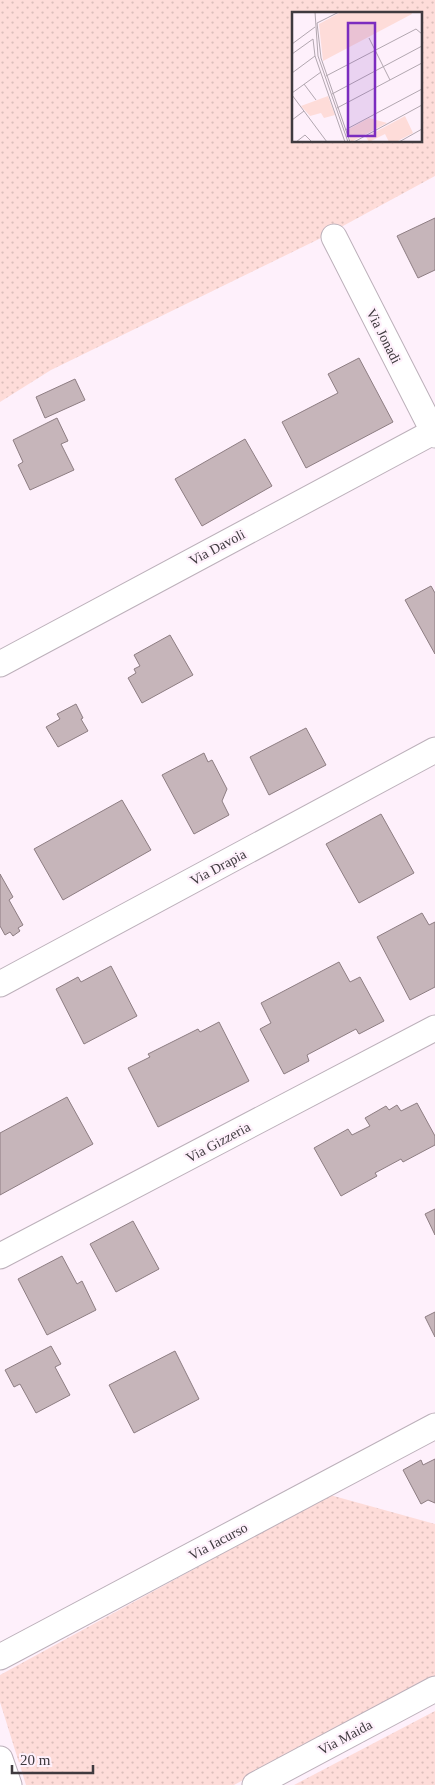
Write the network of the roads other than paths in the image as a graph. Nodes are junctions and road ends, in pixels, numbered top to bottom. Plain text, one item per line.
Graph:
1 (334, 237) dead end
2 (434, 432) edge
3 (0, 664) edge
4 (435, 750) edge
5 (0, 984) edge
6 (435, 1028) edge
7 (0, 1256) edge
8 (435, 1426) edge
9 (0, 1656) edge
10 (435, 1688) edge
11 (0, 1759) edge
12 (9, 1785) edge
13 (255, 1785) edge

1 - 2 street, Via Jonadi
2 - 3 street, Via Davoli
4 - 5 street, Via Drapia
6 - 7 street, Via Gizzeria
8 - 9 street, Via Iacurso
10 - 13 street, Via Maida
11 - 12 street

